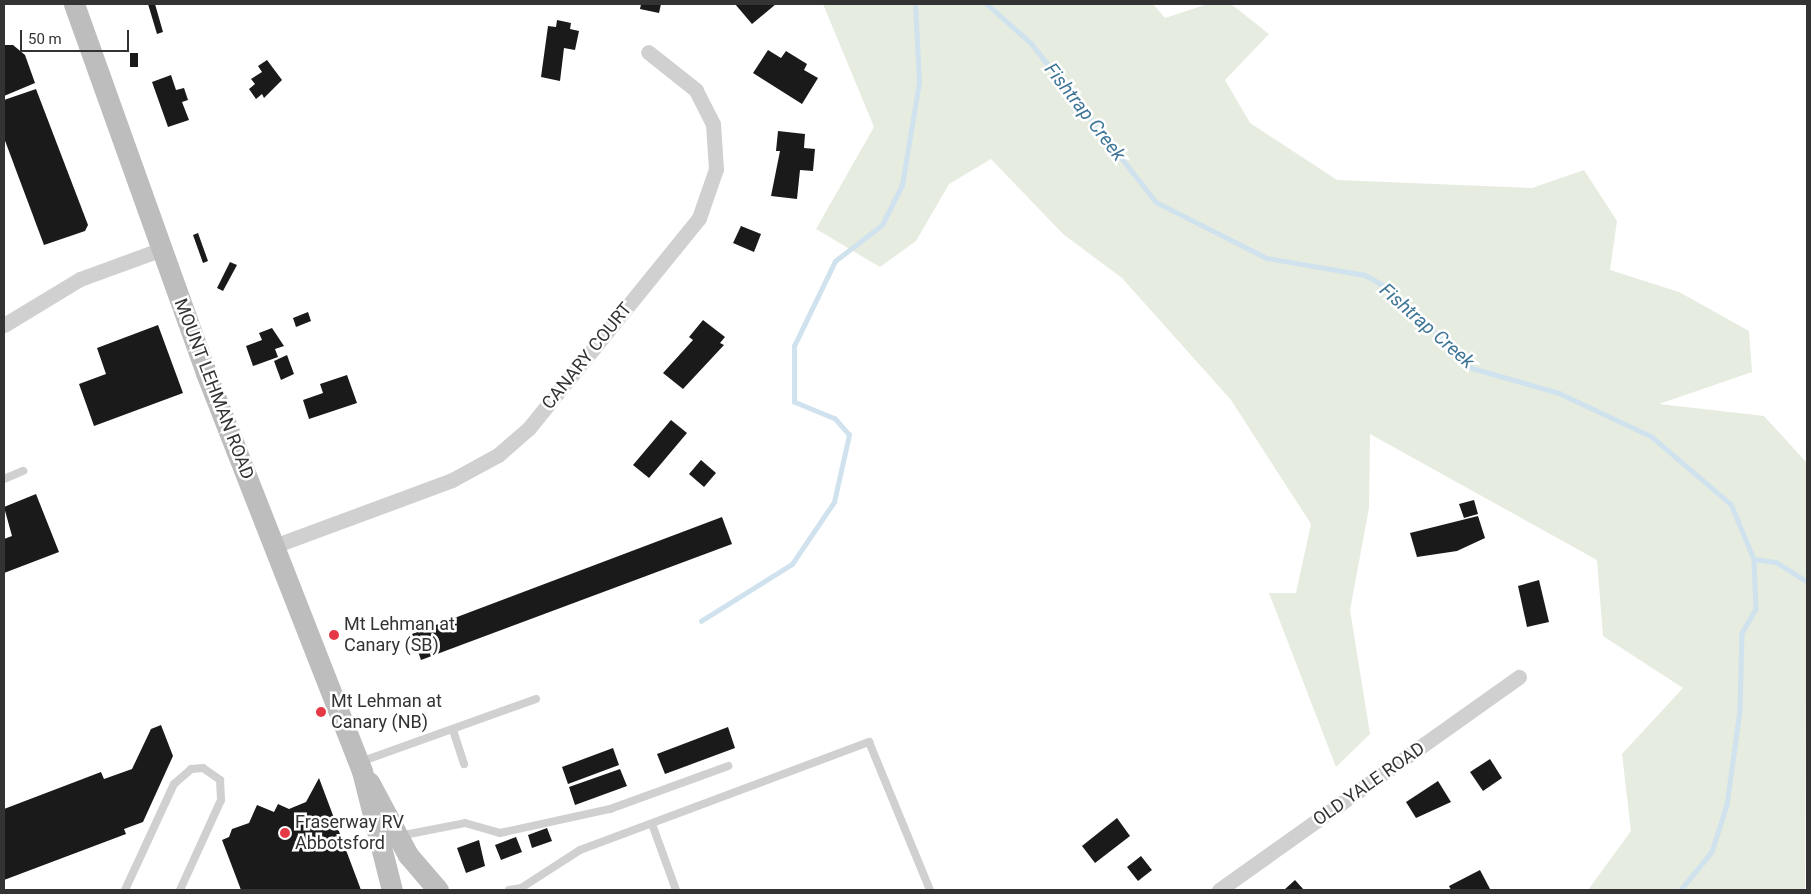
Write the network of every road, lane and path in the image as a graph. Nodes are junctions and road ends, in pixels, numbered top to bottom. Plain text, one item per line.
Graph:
1 (74, 4) edge
2 (648, 52) dead end
3 (162, 249) junction
4 (4, 325) edge
5 (23, 471) dead end
6 (4, 479) edge
7 (274, 546) junction
8 (1519, 677) dead end
9 (536, 699) dead end
10 (453, 730) junction
11 (464, 764) dead end
12 (728, 766) dead end
13 (360, 767) junction
14 (652, 824) junction
15 (399, 836) junction
16 (520, 889) edge
17 (125, 890) edge
18 (180, 890) edge
19 (392, 890) edge
20 (414, 890) edge
21 (433, 890) edge
22 (438, 890) edge
23 (509, 890) edge
24 (676, 890) edge
25 (930, 890) edge
26 (1219, 890) edge

1 - 3 main road, MOUNT LEHMAN ROAD
2 - 7 street, CANARY COURT
3 - 4 street
3 - 7 main road, MOUNT LEHMAN ROAD
5 - 6 lane
7 - 13 main road, MOUNT LEHMAN ROAD
8 - 26 street, OLD YALE ROAD
9 - 10 lane
10 - 11 lane
10 - 13 lane
12 - 15 lane
13 - 15 main road, MOUNT LEHMAN ROAD
13 - 19 main road, MOUNT LEHMAN ROAD
14 - 16 lane
14 - 24 lane
14 - 25 lane
15 - 22 main road, MOUNT LEHMAN ROAD
16 - 23 lane
17 - 18 lane
20 - 21 main road

